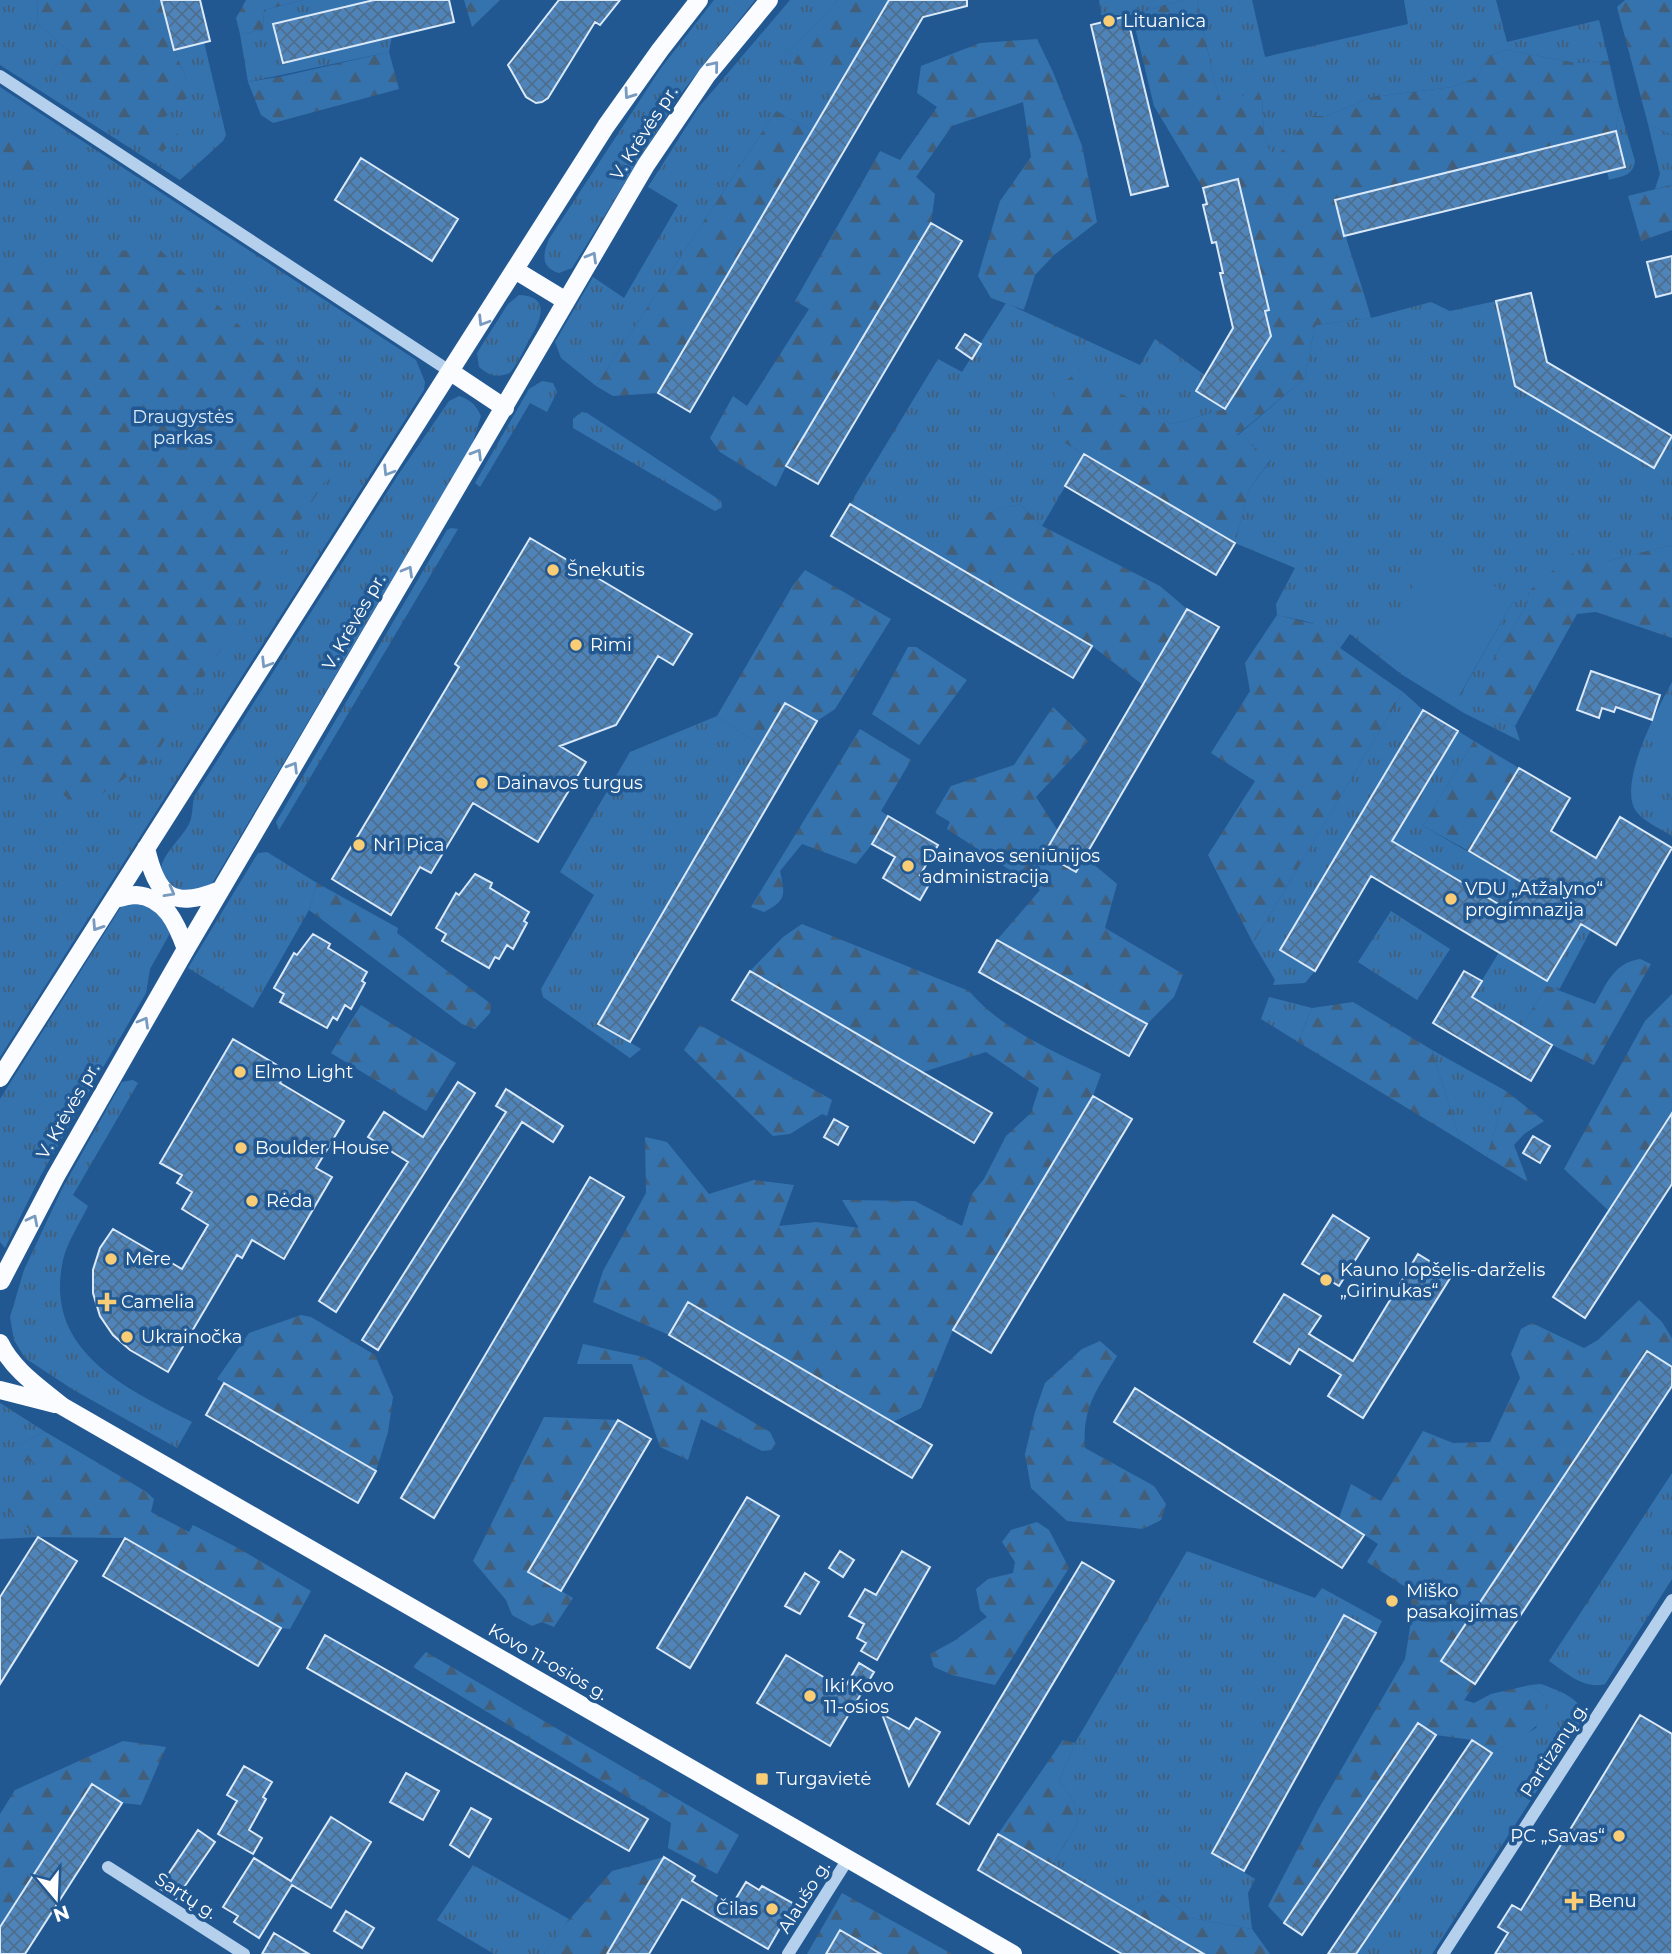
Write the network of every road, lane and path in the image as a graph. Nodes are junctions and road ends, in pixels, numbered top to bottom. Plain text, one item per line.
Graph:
1 (699, 0) edge
2 (769, 0) edge
3 (0, 76) edge
4 (515, 270) junction
5 (566, 301) junction
6 (451, 372) junction
7 (505, 408) junction
8 (146, 848) junction
9 (220, 890) junction
10 (114, 899) junction
11 (186, 949) junction
12 (0, 1078) edge
13 (0, 1282) edge
14 (0, 1343) edge
15 (0, 1390) edge
16 (61, 1406) junction
17 (1672, 1600) edge
18 (848, 1859) junction
19 (108, 1867) dead end
20 (244, 1954) edge
21 (789, 1954) edge
22 (1013, 1954) edge
23 (1443, 1954) edge

1 -> 4 main road, V. Krėvės pr.
5 -> 2 main road, V. Krėvės pr.
3 - 6 street
4 - 5 main road
4 -> 6 main road, V. Krėvės pr.
5 - 7 main road, V. Krėvės pr.
6 - 7 main road
6 -> 8 main road, V. Krėvės pr.
9 -> 7 main road, V. Krėvės pr.
8 -> 9 main road
8 - 10 main road, V. Krėvės pr.
9 - 11 main road, V. Krėvės pr.
10 - 11 main road
10 -> 12 main road, V. Krėvės pr.
13 -> 11 main road, V. Krėvės pr.
14 - 16 main road, Kovo 11-osios g.
15 - 16 main road, Kovo 11-osios g.
16 - 18 main road, Kovo 11-osios g.
17 - 23 street, Partizanų g.
18 - 21 street, Alaušo g.
18 - 22 main road, Kovo 11-osios g.
19 - 20 street, Sartų g.

